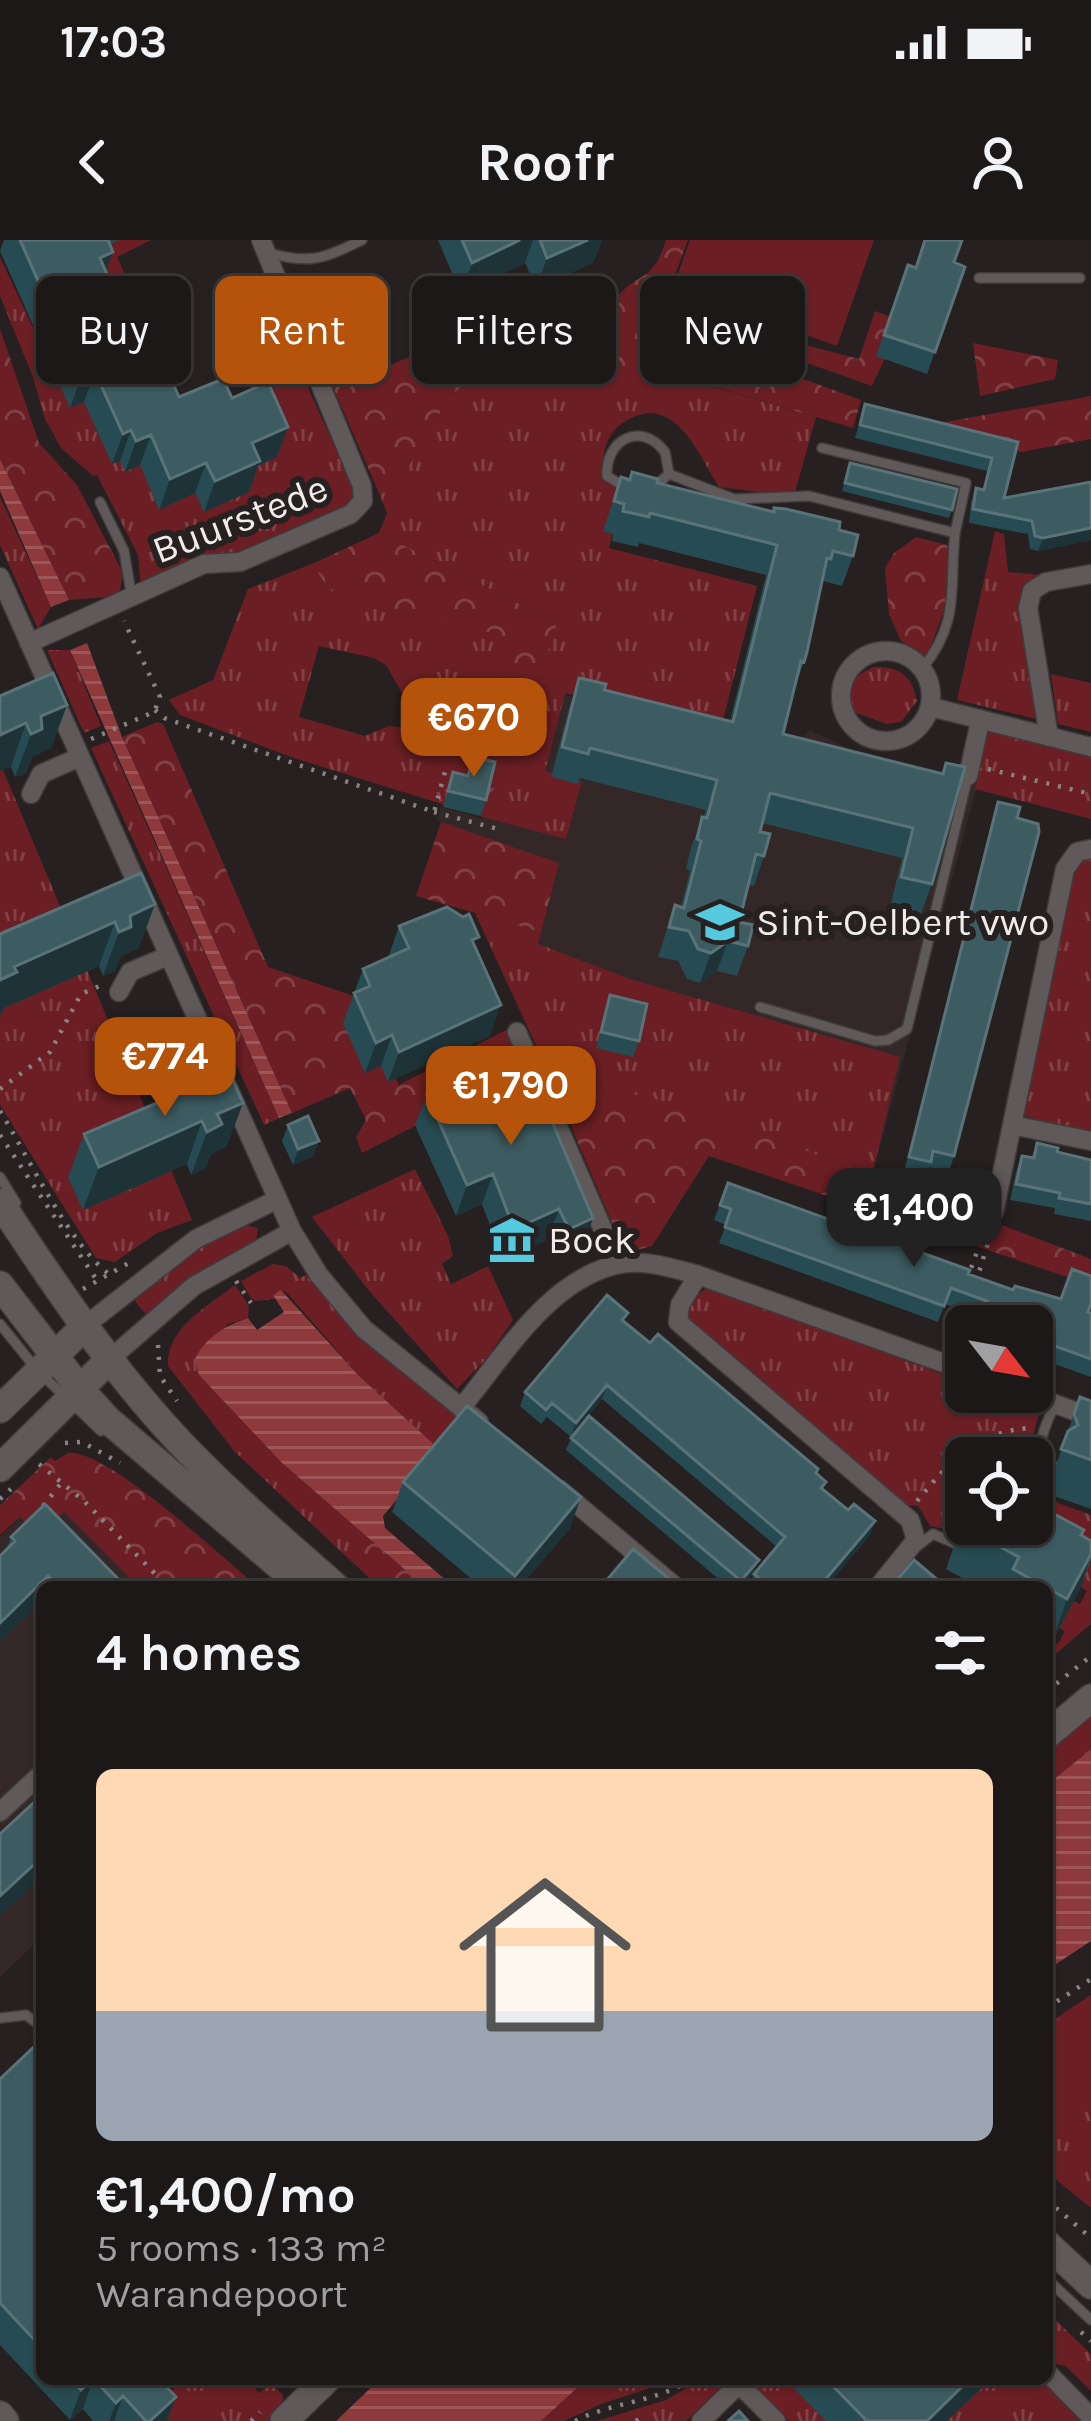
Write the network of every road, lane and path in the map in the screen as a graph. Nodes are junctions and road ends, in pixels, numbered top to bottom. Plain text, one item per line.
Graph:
1 (362, 240) edge
2 (264, 246) edge
3 (979, 278) dead end
4 (1080, 278) dead end
5 (822, 448) dead end
6 (669, 474) junction
7 (100, 502) dead end
8 (956, 533) junction
9 (1091, 574) edge
10 (0, 577) edge
11 (124, 601) junction
12 (29, 643) junction
13 (922, 668) junction
14 (931, 707) junction
15 (154, 710) junction
16 (980, 722) junction
17 (94, 737) dead end
18 (1049, 737) junction
19 (1091, 747) edge
20 (80, 757) junction
21 (446, 768) dead end
22 (969, 771) junction
23 (31, 794) dead end
24 (1091, 794) edge
25 (434, 812) junction
26 (498, 829) dead end
27 (1091, 849) edge
28 (168, 956) junction
29 (130, 972) junction
30 (119, 992) dead end
31 (760, 1007) dead end
32 (517, 1032) dead end
33 (0, 1089) edge
34 (0, 1111) edge
35 (1012, 1125) junction
36 (0, 1135) edge
37 (1091, 1142) edge
38 (0, 1177) edge
39 (276, 1200) junction
40 (0, 1202) edge
41 (994, 1212) junction
42 (292, 1231) junction
43 (145, 1253) dead end
44 (618, 1264) junction
45 (228, 1268) junction
46 (698, 1275) junction
47 (111, 1276) junction
48 (96, 1279) junction
49 (976, 1281) edge
50 (0, 1285) edge
51 (77, 1294) junction
52 (969, 1302) edge
53 (251, 1303) dead end
54 (968, 1305) edge
55 (968, 1305) edge
56 (90, 1322) junction
57 (0, 1324) edge
58 (144, 1328) junction
59 (115, 1354) junction
60 (46, 1363) junction
61 (945, 1364) edge
62 (74, 1395) junction
63 (1055, 1404) joint
64 (180, 1406) dead end
65 (0, 1408) edge
66 (461, 1408) junction
67 (1091, 1417) edge
68 (1046, 1426) junction
69 (490, 1431) edge
70 (21, 1448) junction
71 (1054, 1466) dead end
72 (0, 1468) edge
73 (541, 1474) edge
74 (62, 1483) junction
75 (905, 1514) junction
76 (36, 1519) edge
77 (945, 1539) edge
78 (910, 1551) junction
79 (162, 1581) edge
80 (283, 1581) edge
81 (297, 1581) edge
82 (329, 1581) edge
83 (669, 1581) edge
84 (888, 1581) edge
85 (1091, 1656) edge
86 (1053, 1686) edge
87 (1091, 1698) edge
88 (1053, 1730) edge
89 (36, 1779) edge
90 (0, 1812) edge
91 (1091, 1979) edge
92 (1053, 2004) edge
93 (0, 2018) edge
94 (36, 2022) edge
95 (1053, 2205) edge
96 (1053, 2237) edge
97 (1091, 2238) edge
98 (1053, 2250) edge
99 (1053, 2270) edge
100 (1091, 2272) edge
101 (1053, 2285) edge
102 (1091, 2285) edge
103 (1091, 2305) edge
104 (1091, 2320) edge
105 (1053, 2378) edge
106 (321, 2385) edge
107 (680, 2385) edge
108 (738, 2385) edge
109 (740, 2385) edge
110 (1091, 2416) edge
111 (284, 2421) edge
112 (575, 2421) edge
113 (700, 2421) edge
114 (776, 2421) edge

1 - 2 lane
2 - 11 street, Buurstede
3 - 4 lane
5 - 8 lane
6 - 6 lane
6 - 8 lane
7 - 11 lane
8 - 13 lane
9 - 18 street
10 - 12 street
11 - 12 street, Buurstede
11 - 15 path
12 - 20 street
13 - 14 street
13 - 14 street
14 - 16 street
15 - 17 path
15 - 25 path
16 - 18 street
16 - 22 street
18 - 19 street
20 - 23 street
20 - 28 street
21 - 25 path
22 - 24 path
22 - 31 lane
25 - 26 path
27 - 35 street
28 - 29 street
28 - 39 street
29 - 30 street
29 - 33 path
32 - 44 street
34 - 47 path
35 - 37 street
35 - 41 street
36 - 48 path
38 - 51 lane
39 - 42 street
39 - 56 street
40 - 56 street
41 - 49 path
41 - 54 path
42 - 45 street
42 - 66 street
43 - 47 path
44 - 46 street
44 - 66 street
45 - 53 path
45 - 58 street
46 - 61 street
46 - 75 street
47 - 48 path
48 - 51 path
50 - 60 street
51 - 56 lane
52 - 55 path
56 - 59 street
56 - 60 street
57 - 60 lane
58 - 59 street
58 - 64 path
59 - 62 street
59 - 82 street
60 - 62 street
60 - 65 street
62 - 70 street
62 - 80 lane
62 - 81 street
63 - 67 street
63 - 68 lane
66 - 69 street
68 - 71 lane
68 - 75 path
70 - 72 street
70 - 74 path
73 - 83 street
74 - 76 path
74 - 79 path
75 - 78 street
77 - 78 lane
78 - 84 street
85 - 86 path
87 - 88 street
89 - 90 street
91 - 92 path
93 - 94 lane
95 - 97 path
96 - 100 lane
98 - 102 street
99 - 103 street
101 - 104 lane
105 - 110 street
106 - 111 street
107 - 112 path
108 - 113 street
109 - 114 street

